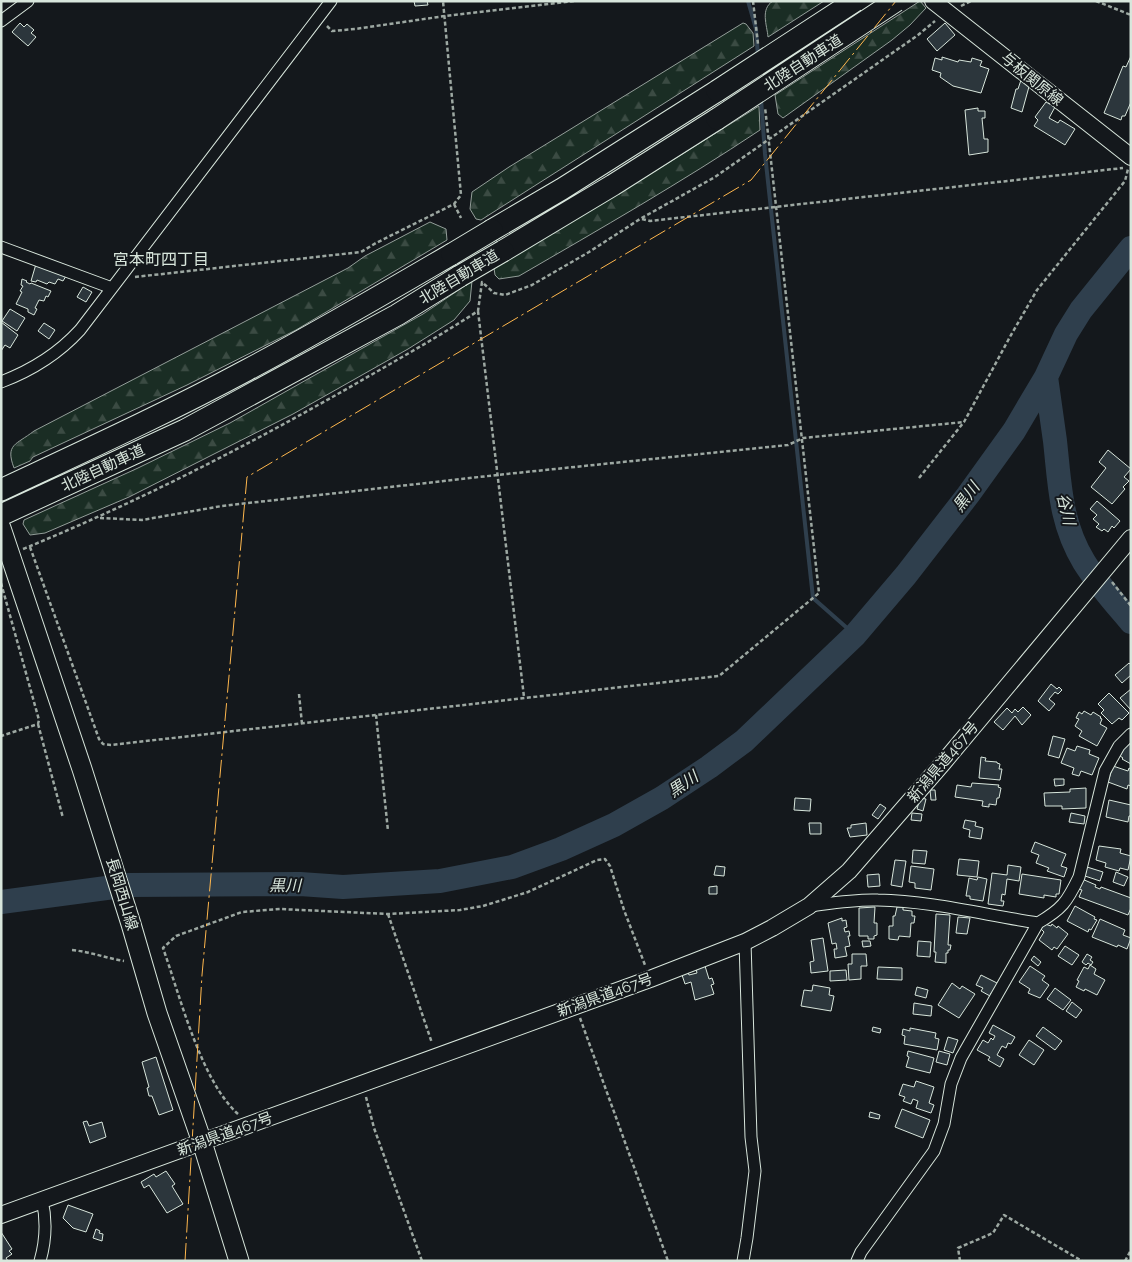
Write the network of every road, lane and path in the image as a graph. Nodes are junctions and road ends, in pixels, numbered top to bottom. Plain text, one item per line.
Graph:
1 (28, 1) edge
2 (331, 1) edge
3 (443, 1) edge
4 (574, 1) edge
5 (752, 1) edge
6 (855, 1) edge
7 (896, 1) edge
8 (933, 1) edge
9 (1096, 1) edge
10 (948, 11) junction
11 (1131, 15) edge
12 (319, 16) junction
13 (445, 16) junction
14 (1, 21) edge
15 (758, 51) dead end
16 (764, 100) dead end
17 (769, 139) junction
18 (1130, 163) edge
19 (454, 204) junction
20 (776, 208) junction
21 (461, 218) dead end
22 (640, 219) junction
23 (1, 246) edge
24 (120, 278) junction
25 (112, 288) junction
26 (478, 311) junction
27 (1, 382) edge
28 (964, 422) junction
29 (803, 438) junction
30 (497, 475) junction
31 (919, 478) dead end
32 (9, 486) edge
33 (1, 515) edge
34 (98, 518) junction
35 (1, 528) edge
36 (1131, 538) edge
37 (30, 547) junction
38 (10, 555) junction
39 (1103, 571) junction
40 (1, 583) edge
41 (1131, 606) edge
42 (299, 694) dead end
43 (524, 698) junction
44 (376, 715) junction
45 (38, 724) junction
46 (302, 724) junction
47 (1131, 734) edge
48 (1, 736) edge
49 (63, 818) dead end
50 (388, 831) dead end
51 (809, 906) junction
52 (388, 914) junction
53 (1038, 923) junction
54 (745, 942) junction
55 (72, 950) dead end
56 (124, 961) dead end
57 (650, 979) junction
58 (575, 1005) junction
59 (437, 1056) junction
60 (362, 1084) junction
61 (251, 1125) junction
62 (202, 1142) junction
63 (42, 1200) junction
64 (1, 1214) edge
65 (1131, 1250) edge
66 (40, 1261) edge
67 (239, 1261) edge
68 (422, 1261) edge
69 (668, 1261) edge
70 (743, 1261) edge
71 (857, 1261) edge
72 (960, 1261) edge
73 (1082, 1261) edge
74 (1125, 1261) edge

1 - 14 street
2 - 12 street
3 - 13 path
4 - 13 path
5 - 15 path
6 - 32 highway, 北陸自動車道, bridge
7 - 33 highway, 北陸自動車道, bridge
8 - 10 main road, 与板関原線
9 - 11 path
10 - 17 path
10 - 18 main road, 与板関原線
12 - 13 path
12 - 24 street
13 - 19 path
16 - 17 path
17 - 20 path
17 - 22 path
18 - 20 path
18 - 28 path
19 - 21 path
19 - 24 path
20 - 22 path
20 - 29 path
22 - 26 path
23 - 25 street
24 - 25 street
25 - 27 street
26 - 30 path
26 - 34 path
28 - 29 path
28 - 31 path
29 - 30 path
29 - 43 path
30 - 34 path
30 - 43 path
34 - 37 path
35 - 38 main road, 長岡西山線
36 - 39 main road, 新潟県道467号
37 - 38 path
37 - 46 path
38 - 62 main road, 長岡西山線
39 - 41 path
39 - 51 main road, 新潟県道467号
40 - 45 path
42 - 46 path
43 - 44 path
44 - 46 path
44 - 50 path
45 - 48 path
45 - 49 path
47 - 53 street
51 - 53 street
51 - 54 main road, 新潟県道467号
52 - 57 path
52 - 59 path
52 - 61 path
53 - 71 street
54 - 57 main road, 新潟県道467号
54 - 70 street
55 - 56 path
57 - 58 main road, 新潟県道467号
58 - 59 main road, 新潟県道467号
58 - 69 path
59 - 60 main road, 新潟県道467号
60 - 61 main road, 新潟県道467号
60 - 68 path
61 - 62 main road, 新潟県道467号
62 - 63 main road, 新潟県道467号
62 - 67 main road, 長岡西山線
63 - 64 main road, 新潟県道467号
63 - 66 street
65 - 74 path
72 - 73 path

